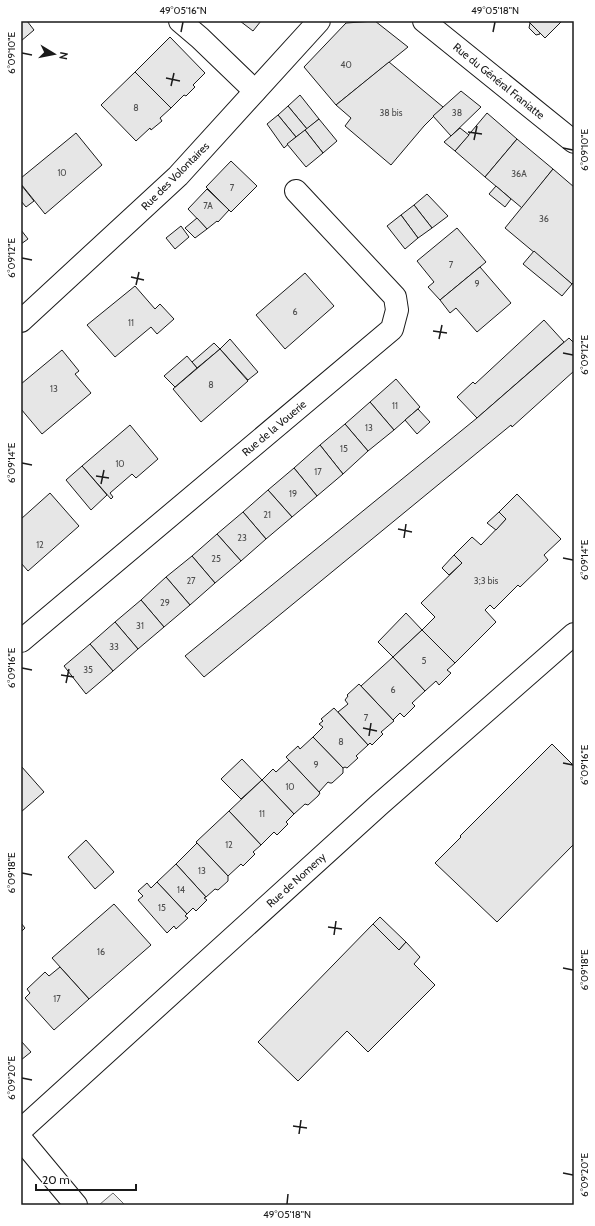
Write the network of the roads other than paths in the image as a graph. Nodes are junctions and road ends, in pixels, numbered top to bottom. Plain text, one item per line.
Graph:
1 (180, 21) edge
2 (319, 21) edge
3 (424, 21) edge
4 (255, 91) junction
5 (574, 142) edge
6 (296, 191) dead end
7 (21, 320) edge
8 (574, 634) edge
9 (21, 641) edge
10 (21, 1130) edge
11 (21, 1140) edge
12 (74, 1204) edge

1 - 4 street
2 - 4 street, Rue des Volontaires
3 - 5 street, Rue du Général Franiatte
4 - 7 street, Rue des Volontaires
6 - 9 street, Rue de la Vouerie
8 - 10 street, Rue de Nomeny
11 - 12 street

